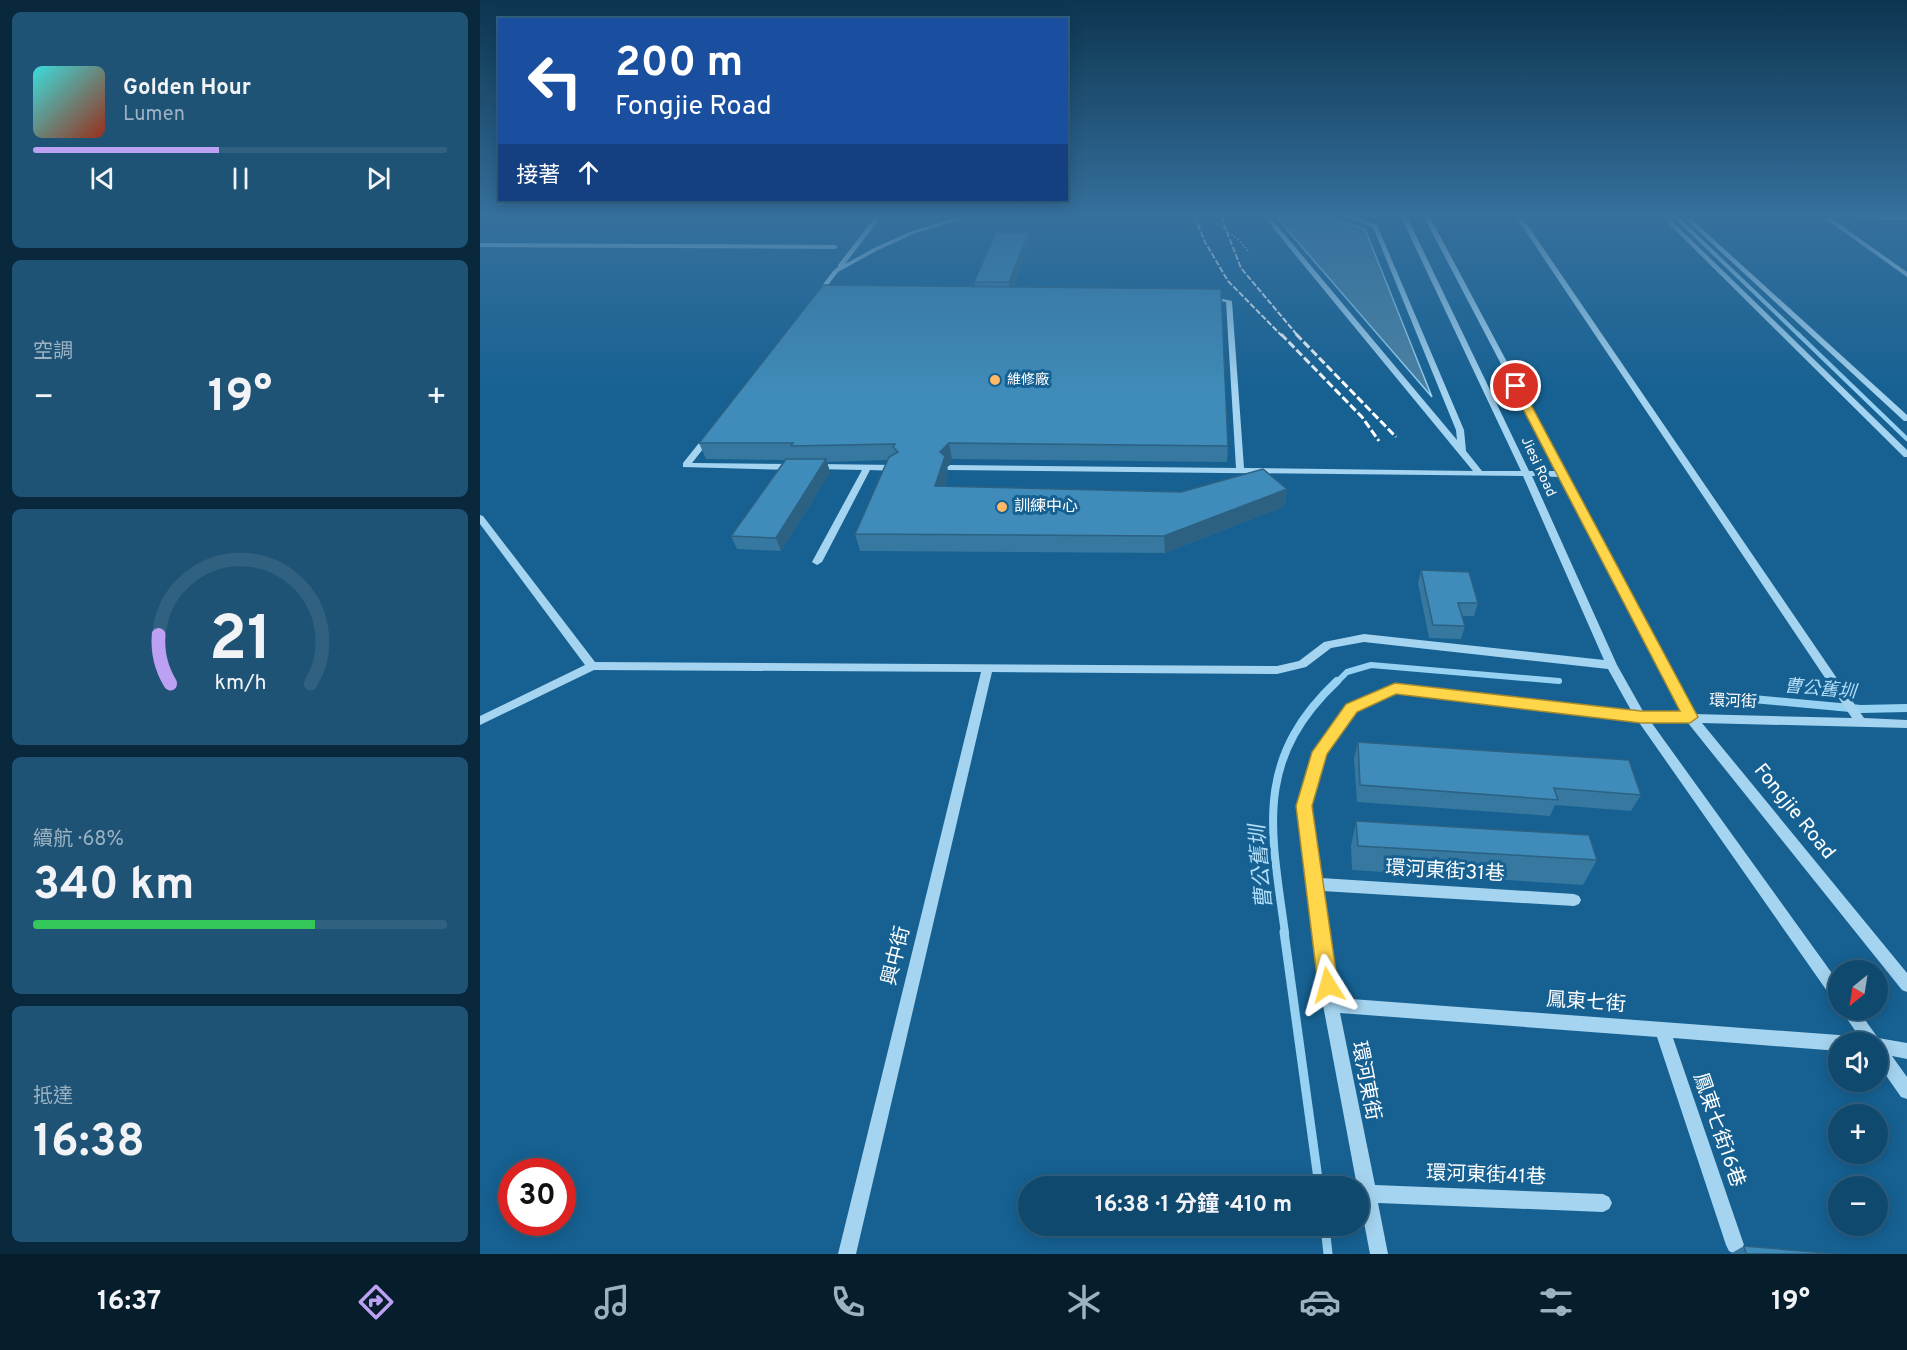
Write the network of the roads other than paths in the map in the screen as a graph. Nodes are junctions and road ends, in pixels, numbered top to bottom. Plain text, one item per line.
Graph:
1 (833, 276) edge
2 (1316, 276) edge
3 (1396, 276) edge
4 (1432, 276) edge
5 (1458, 276) edge
6 (1559, 276) edge
7 (1725, 276) edge
8 (1750, 276) edge
9 (818, 295) junction
10 (830, 295) edge
11 (1201, 298) edge
12 (810, 304) edge
13 (1907, 419) edge
14 (715, 428) edge
15 (1462, 452) junction
16 (1907, 455) edge
17 (799, 467) edge
18 (811, 467) edge
19 (867, 468) junction
20 (896, 468) edge
21 (950, 468) dead end
22 (1240, 470) junction
23 (1479, 472) junction
24 (1526, 474) junction
25 (1562, 474) junction
26 (480, 518) edge
27 (817, 562) dead end
28 (1659, 657) joint
29 (1612, 665) junction
30 (592, 666) junction
31 (988, 667) junction
32 (1641, 717) junction
33 (1665, 717) joint
34 (1690, 717) junction
35 (1859, 720) junction
36 (480, 721) edge
37 (1907, 724) edge
38 (1314, 884) junction
39 (1574, 900) dead end
40 (1828, 980) edge
41 (1907, 985) edge
42 (1331, 1005) junction
43 (1662, 1030) junction
44 (1828, 1042) edge
45 (1888, 1049) edge
46 (1907, 1051) edge
47 (1888, 1063) edge
48 (1907, 1091) edge
49 (1364, 1176) edge
50 (1369, 1194) edge
51 (1603, 1203) dead end
52 (1369, 1204) edge
53 (1735, 1245) dead end
54 (847, 1254) edge
55 (1379, 1254) edge

1 - 9 street
2 - 15 street
3 - 15 street
4 - 24 street, Jiesi Road
5 - 25 street, Jiesi Road
6 - 35 street
7 - 16 street
8 - 13 street
9 - 10 street
9 - 12 street
11 - 22 street
14 - 17 street
15 - 23 street
18 - 19 street
19 - 20 street
19 - 27 street
21 - 22 street
22 - 23 street
23 - 24 street
24 - 25 street
24 - 29 street, Jiesi Road
25 - 28 street, Jiesi Road
26 - 30 street
28 - 34 street, Fongjie Road
29 - 31 street
29 - 32 street
30 - 31 street
30 - 36 street
31 - 54 street, 興中街
32 - 33 street, 環河東街
32 - 38 street, 環河東街
32 - 40 street
33 - 34 street, 環河街
34 - 35 street, 環河街
34 - 41 street, Fongjie Road
35 - 37 street, 環河街
38 - 39 street, 環河東街31巷
38 - 42 street, 環河東街
42 - 43 street, 鳳東七街
42 - 49 street, 環河東街
43 - 44 street, 鳳東七街
43 - 53 street, 鳳東七街16巷
45 - 46 street
47 - 48 street
50 - 51 street, 環河東街41巷
52 - 55 street, 環河東街

